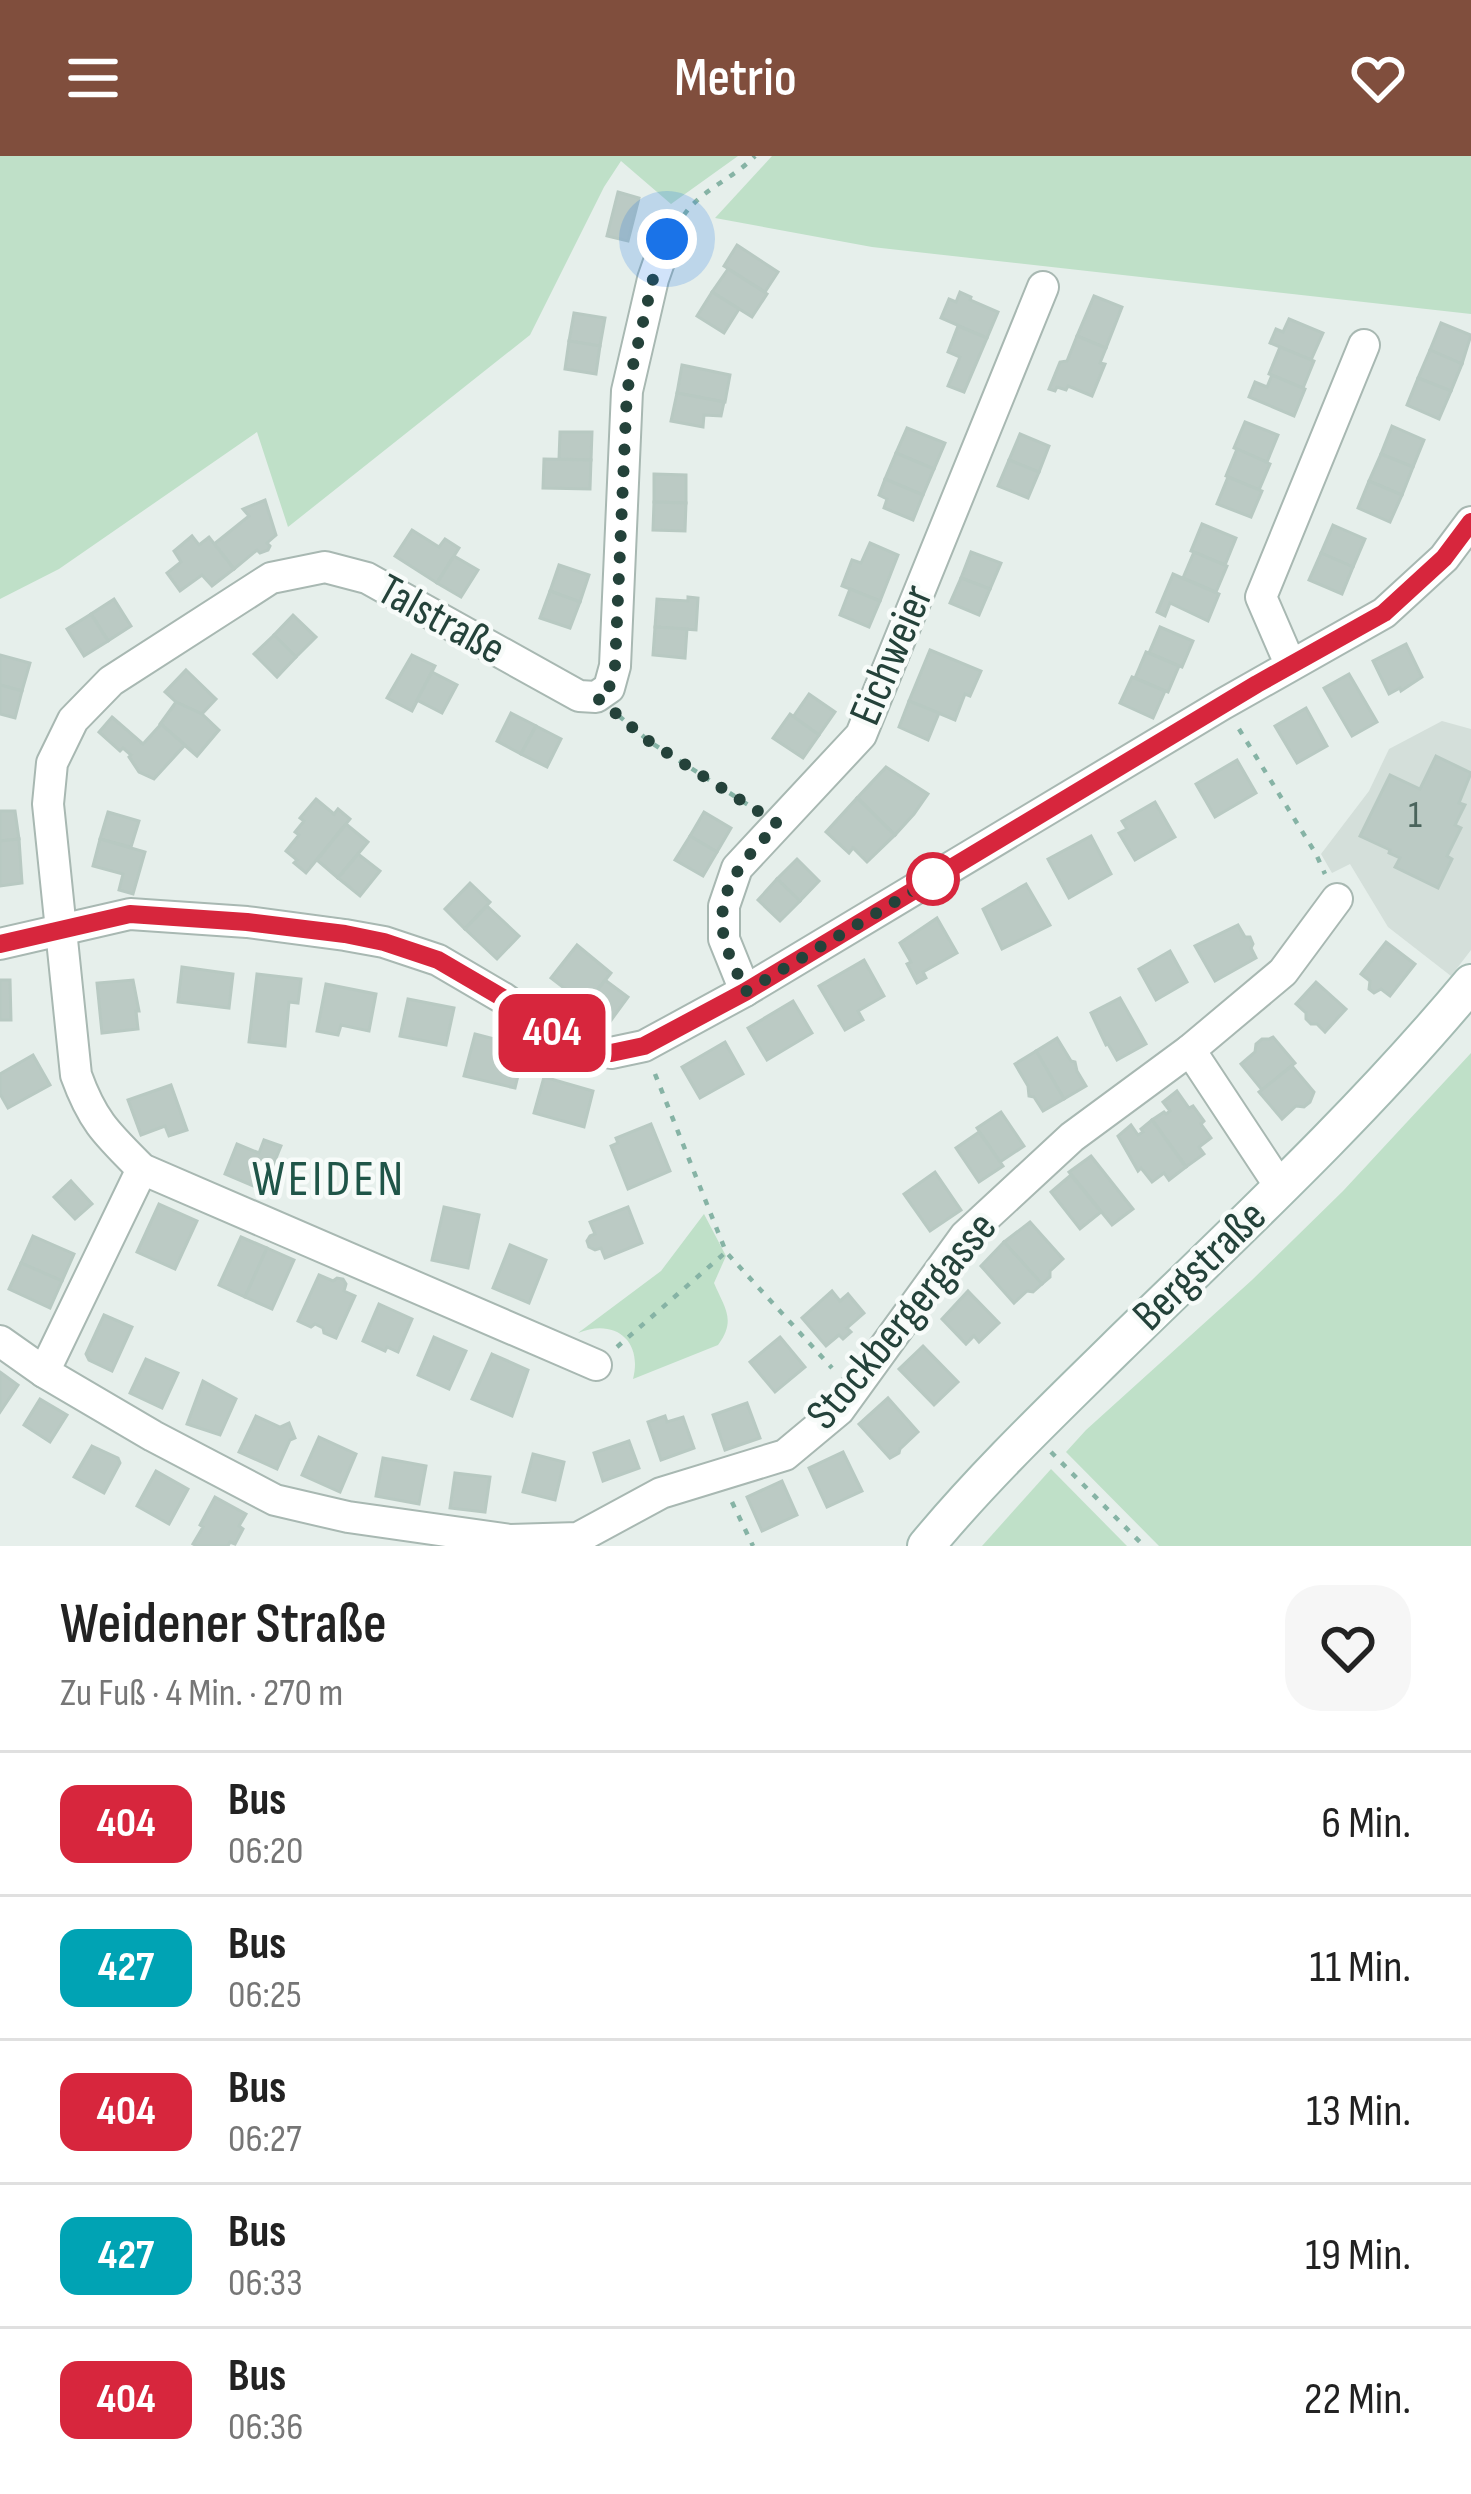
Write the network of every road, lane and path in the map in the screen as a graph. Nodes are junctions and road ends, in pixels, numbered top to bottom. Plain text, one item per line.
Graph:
1 (755, 156) edge
2 (667, 239) joint
3 (1043, 287) dead end
4 (1364, 345) dead end
5 (1471, 522) edge
6 (1290, 664) junction
7 (596, 697) junction
8 (1223, 704) junction
9 (778, 824) junction
10 (1336, 898) joint
11 (60, 932) junction
12 (0, 944) edge
13 (1471, 983) edge
14 (745, 992) junction
15 (644, 1046) junction
16 (1190, 1050) junction
17 (142, 1169) junction
18 (1281, 1188) junction
19 (726, 1252) junction
20 (0, 1341) edge
21 (596, 1365) joint
22 (44, 1372) junction
23 (853, 1392) junction
24 (1027, 1435) junction
25 (719, 1475) junction
26 (753, 1546) edge
27 (926, 1546) edge
28 (1144, 1546) edge

1 - 2 path
2 - 7 street
3 - 9 street, Eichweier
4 - 6 street
5 - 6 street
6 - 8 street
7 - 9 path
7 - 11 street, Talstraße
8 - 10 path
8 - 14 street
9 - 14 street, Eichweier
10 - 16 street, Stockbergergasse
11 - 12 street
11 - 15 street
11 - 17 street, Talstraße
13 - 18 main road, Bergstraße
14 - 15 street
15 - 19 path
16 - 18 street
16 - 23 street, Stockbergergasse
17 - 21 street
17 - 22 street
18 - 24 main road, Bergstraße
19 - 21 path
19 - 23 path
20 - 22 street, Stockbergergasse
22 - 25 street, Stockbergergasse
23 - 25 street, Stockbergergasse
24 - 27 main road, Bergstraße
24 - 28 path
25 - 26 path

